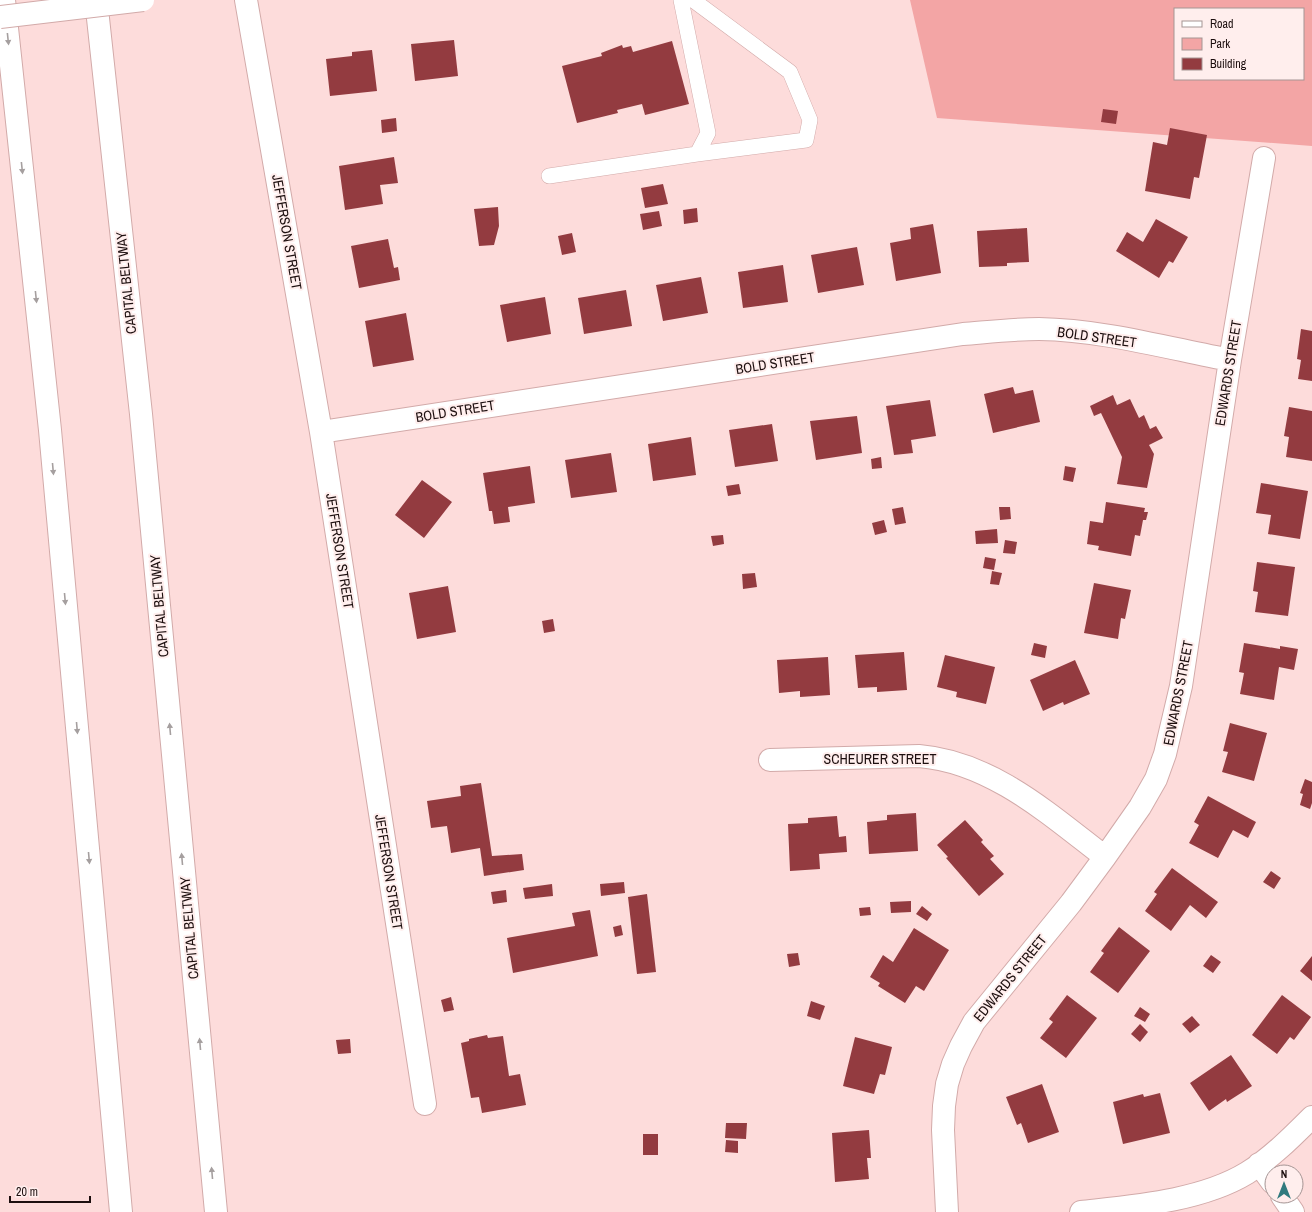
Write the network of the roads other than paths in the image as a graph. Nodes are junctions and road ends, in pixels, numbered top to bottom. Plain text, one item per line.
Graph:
1 (4, 0) edge
2 (96, 0) edge
3 (143, 0) edge
4 (246, 0) edge
5 (681, 0) edge
6 (693, 0) edge
7 (0, 17) edge
8 (697, 154) junction
9 (1264, 158) dead end
10 (549, 176) dead end
11 (1230, 360) junction
12 (321, 432) junction
13 (770, 760) dead end
14 (1105, 857) junction
15 (425, 1104) dead end
16 (1312, 1117) edge
17 (1260, 1164) junction
18 (1264, 1170) edge
19 (121, 1212) edge
20 (216, 1212) edge
21 (947, 1212) edge
22 (1081, 1212) edge

1 -> 19 main road
20 -> 2 main road, CAPITAL BELTWAY
3 - 7 main road, bridge
4 - 12 main road, JEFFERSON STREET
5 - 8 lane
6 - 8 lane
8 - 10 lane
9 - 11 main road, EDWARDS STREET
11 - 12 main road, BOLD STREET
11 - 14 main road, EDWARDS STREET
12 - 15 main road, JEFFERSON STREET
13 - 14 main road, SCHEURER STREET
14 - 21 main road, EDWARDS STREET
16 - 17 main road
17 - 18 main road
17 - 22 main road

